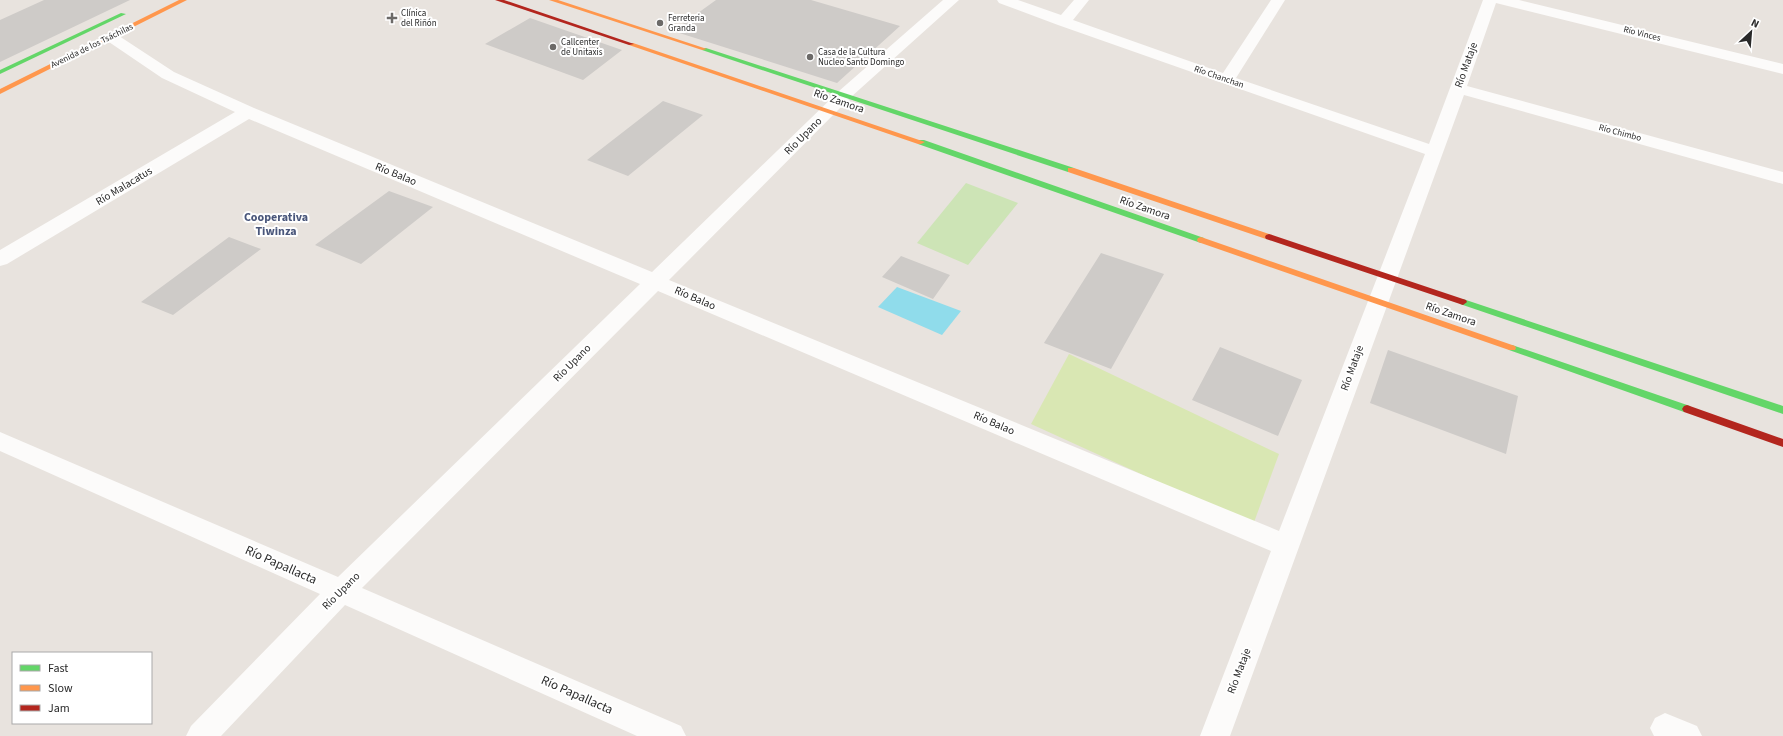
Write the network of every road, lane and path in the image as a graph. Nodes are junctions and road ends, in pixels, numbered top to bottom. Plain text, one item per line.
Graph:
1 (184, 0) edge
2 (498, 0) edge
3 (552, 0) edge
4 (952, 0) edge
5 (1004, 0) edge
6 (1082, 0) edge
7 (1278, 0) edge
8 (1490, 0) edge
9 (1501, 0) edge
10 (132, 10) dead end
11 (1063, 22) junction
12 (111, 37) junction
13 (1783, 69) edge
14 (0, 72) edge
15 (1227, 80) junction
16 (1457, 88) junction
17 (0, 92) edge
18 (845, 94) junction
19 (829, 110) junction
20 (248, 112) junction
21 (1435, 152) junction
22 (1783, 178) edge
23 (0, 259) edge
24 (1386, 277) junction
25 (656, 281) junction
26 (1377, 301) junction
27 (1783, 410) edge
28 (0, 441) edge
29 (1783, 443) edge
30 (1286, 545) junction
31 (340, 591) junction
32 (201, 736) edge
33 (671, 736) edge
34 (1215, 736) edge

1 - 12 street, Avenida de los Tsáchilas
2 - 19 street, Río Zamora
3 - 18 street, Río Zamora
4 - 18 street, Río Upano
5 - 11 street, Río Chanchan
6 - 11 street
7 - 15 street
8 - 16 street, Río Mataje
9 - 13 street, Río Vinces
10 - 14 street, Avenida de los Tsáchilas
11 - 15 street, Río Chanchan
12 - 17 street, Avenida de los Tsáchilas
12 - 20 street, Río Balao
15 - 21 street, Río Chanchan
16 - 21 street, Río Mataje
16 - 22 street, Río Chimbo
18 - 19 street, Río Upano
18 - 24 street, Río Zamora
19 - 25 street, Río Upano
19 - 26 street, Río Zamora
20 - 23 street, Río Malacatus
20 - 25 street, Río Balao
21 - 24 street, Río Mataje
24 - 26 street, Río Mataje
24 - 27 street, Río Zamora
25 - 30 street, Río Balao
25 - 31 street, Río Upano
26 - 29 street, Río Zamora
26 - 30 street, Río Mataje
28 - 31 street, Río Papallacta
30 - 34 street, Río Mataje
31 - 32 street, Río Upano
31 - 33 street, Río Papallacta

